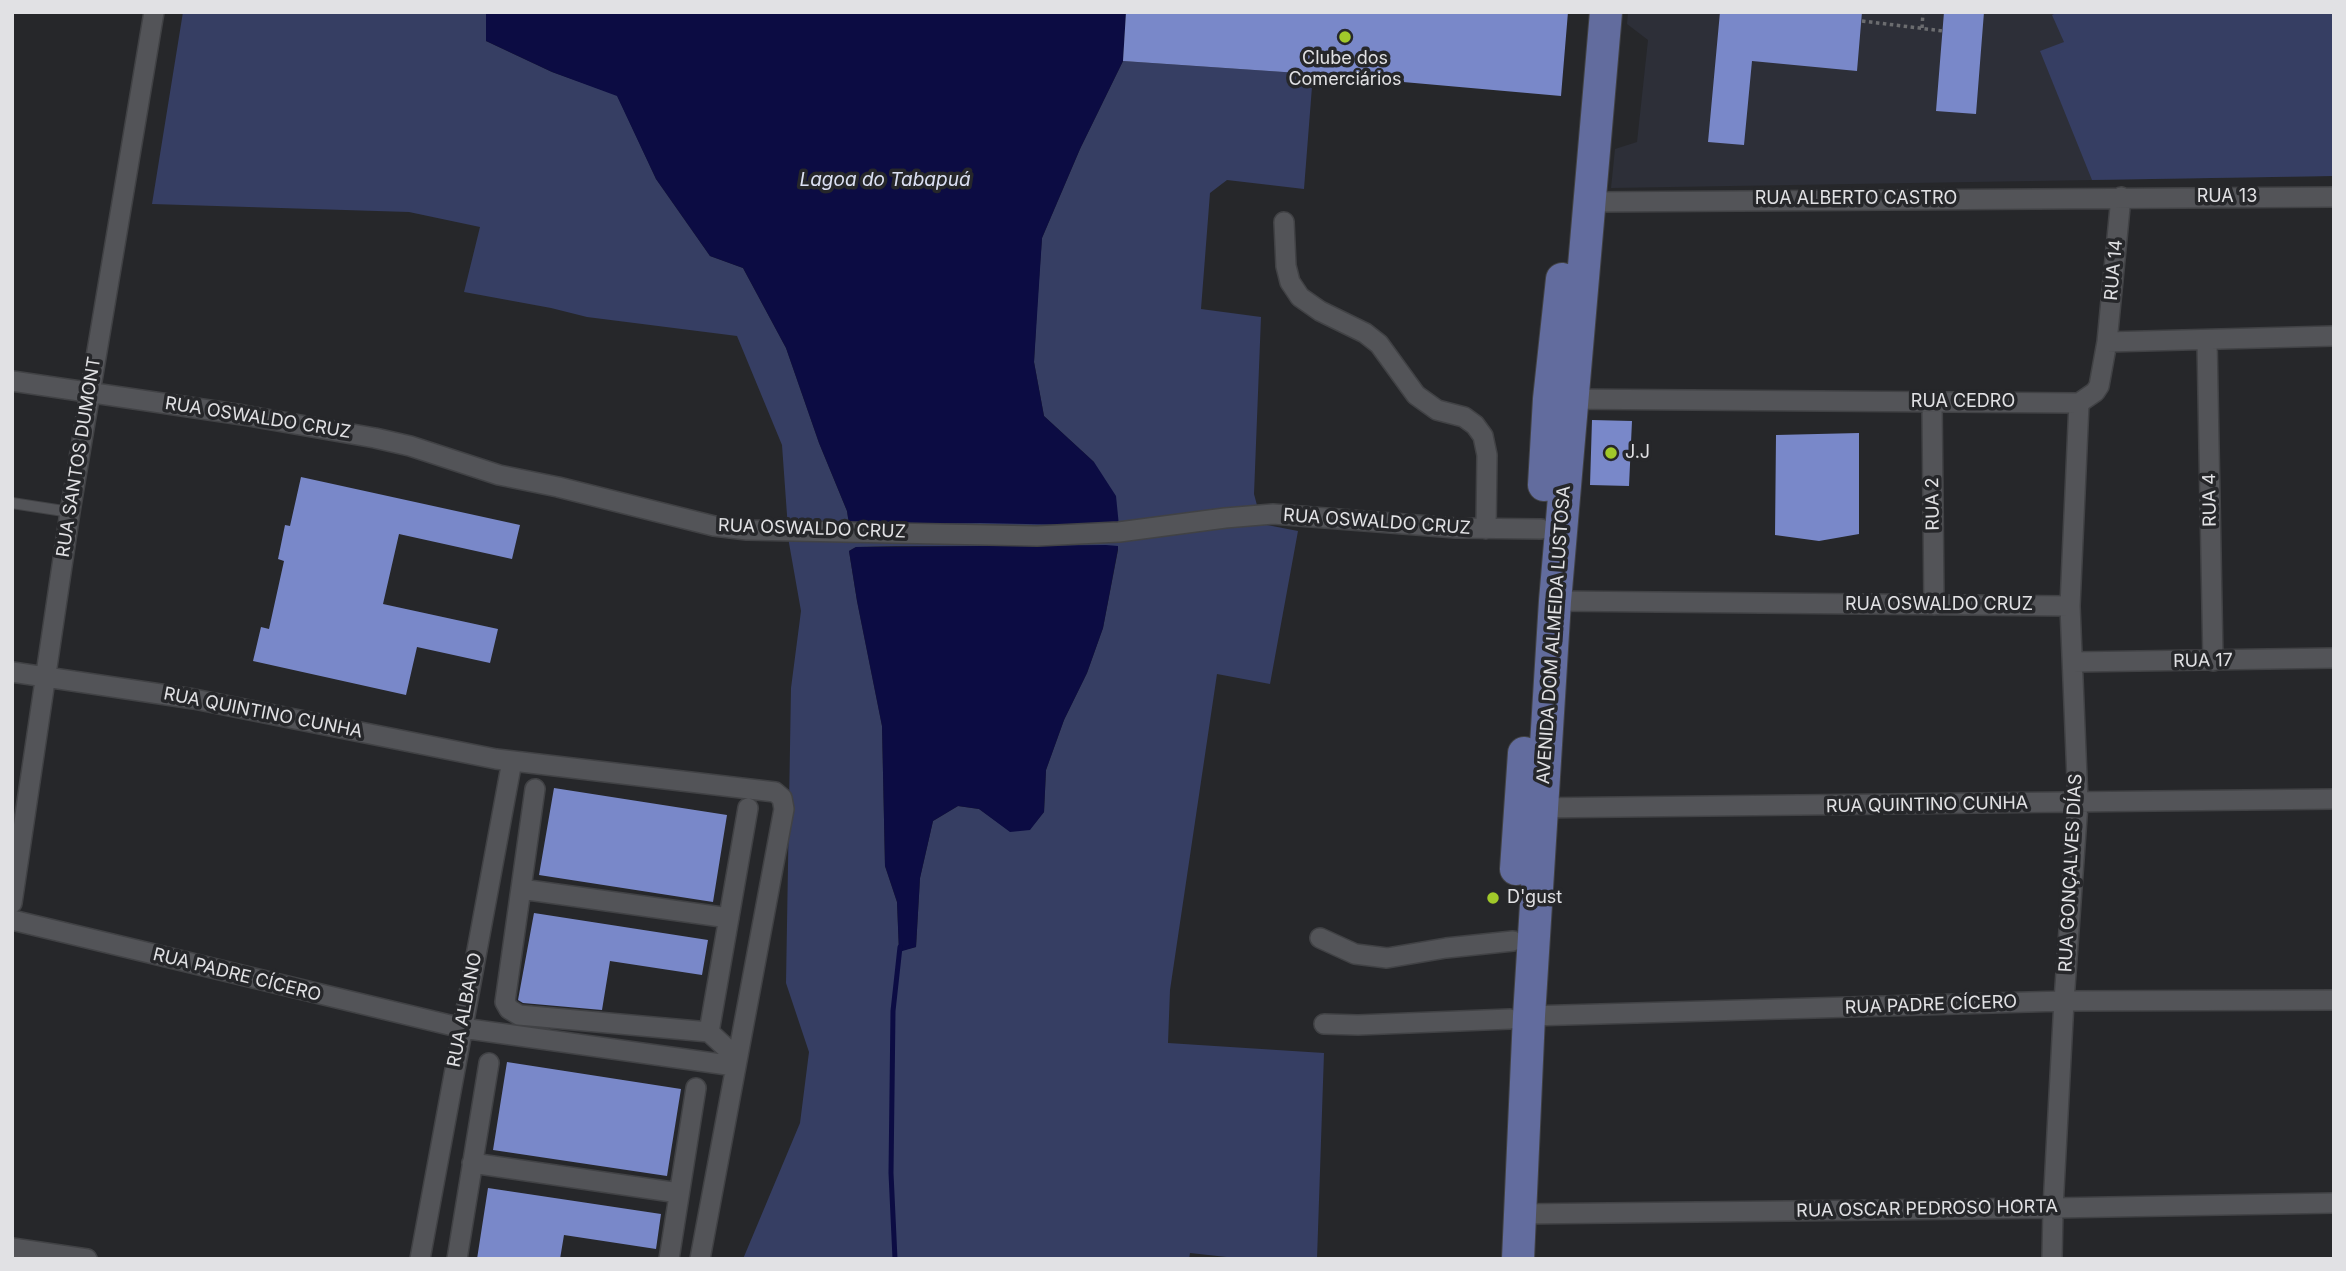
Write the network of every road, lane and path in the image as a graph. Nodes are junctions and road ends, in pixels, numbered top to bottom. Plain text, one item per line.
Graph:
1 (154, 12) edge
2 (1585, 12) edge
3 (1606, 12) edge
4 (1923, 12) edge
5 (1861, 21) dead end
6 (1922, 28) junction
7 (1942, 31) dead end
8 (2121, 197) junction
9 (2334, 197) edge
10 (1591, 202) junction
11 (1284, 222) dead end
12 (2334, 336) edge
13 (2207, 340) junction
14 (2108, 342) junction
15 (12, 381) edge
16 (89, 391) junction
17 (1561, 399) junction
18 (1932, 402) junction
19 (2079, 402) junction
20 (12, 503) edge
21 (70, 512) junction
22 (1486, 529) junction
23 (1541, 529) junction
24 (1555, 601) junction
25 (1934, 606) junction
26 (2070, 606) junction
27 (2334, 658) edge
28 (2213, 661) junction
29 (2073, 662) junction
30 (12, 672) edge
31 (44, 677) junction
32 (512, 761) junction
33 (535, 789) dead end
34 (2334, 799) edge
35 (2078, 803) junction
36 (748, 808) dead end
37 (1531, 808) junction
38 (521, 889) junction
39 (12, 903) edge
40 (729, 918) junction
41 (12, 920) edge
42 (1320, 938) dead end
43 (1513, 941) junction
44 (2334, 1000) edge
45 (2064, 1001) junction
46 (1519, 1017) junction
47 (1324, 1024) dead end
48 (462, 1028) junction
49 (709, 1032) junction
50 (735, 1062) junction
51 (489, 1063) dead end
52 (696, 1088) dead end
53 (472, 1163) junction
54 (679, 1193) junction
55 (2334, 1203) edge
56 (2053, 1208) junction
57 (1520, 1214) junction
58 (12, 1248) edge
59 (87, 1259) edge
60 (420, 1259) edge
61 (457, 1259) edge
62 (669, 1259) edge
63 (700, 1259) edge
64 (1499, 1259) edge
65 (1518, 1259) edge
66 (2053, 1259) edge

1 - 16 street, RUA SANTOS DUMONT
2 - 17 main road, AVENIDA DOM ALMEIDA LUSTOSA
3 - 10 main road, AVENIDA DOM ALMEIDA LUSTOSA
4 - 6 path
5 - 6 path
6 - 7 path
8 - 9 street, RUA 13
8 - 10 street, RUA ALBERTO CASTRO
8 - 14 street, RUA 14
10 - 17 main road, AVENIDA DOM ALMEIDA LUSTOSA
11 - 22 street
12 - 13 street
13 - 14 street
13 - 28 street, RUA 4
14 - 19 street
15 - 16 street, RUA OSWALDO CRUZ
16 - 21 street, RUA SANTOS DUMONT
16 - 22 street, RUA OSWALDO CRUZ
17 - 18 street, RUA CEDRO
17 - 23 main road, AVENIDA DOM ALMEIDA LUSTOSA
17 - 24 main road, AVENIDA DOM ALMEIDA LUSTOSA
18 - 19 street, RUA CEDRO
18 - 25 street, RUA 2
19 - 26 street, RUA GONÇALVES DÍAS
20 - 21 lane
21 - 31 street, RUA SANTOS DUMONT
22 - 23 street, RUA OSWALDO CRUZ
23 - 37 main road, AVENIDA DOM ALMEIDA LUSTOSA
24 - 25 street, RUA OSWALDO CRUZ
24 - 37 main road, AVENIDA DOM ALMEIDA LUSTOSA
25 - 26 street, RUA OSWALDO CRUZ
26 - 29 street, RUA GONÇALVES DÍAS
27 - 28 street, RUA 17
28 - 29 street, RUA 17
29 - 35 street, RUA GONÇALVES DÍAS
30 - 31 street, RUA QUINTINO CUNHA
31 - 32 street, RUA QUINTINO CUNHA
31 - 39 street, RUA SANTOS DUMONT
32 - 48 street, RUA ALBANO
32 - 50 street, RUA QUINTINO CUNHA
33 - 38 street
34 - 35 street, RUA QUINTINO CUNHA
35 - 37 street, RUA QUINTINO CUNHA
35 - 45 street, RUA GONÇALVES DÍAS
36 - 40 street
37 - 43 main road, AVENIDA DOM ALMEIDA LUSTOSA
37 - 46 main road, AVENIDA DOM ALMEIDA LUSTOSA
38 - 40 street
38 - 49 street
40 - 49 street
41 - 48 street, RUA PADRE CÍCERO
42 - 43 street
43 - 46 main road, AVENIDA DOM ALMEIDA LUSTOSA
44 - 45 street, RUA PADRE CÍCERO
45 - 46 street, RUA PADRE CÍCERO
45 - 56 street, RUA GONÇALVES DÍAS
46 - 47 street, RUA PADRE CÍCERO
46 - 57 main road, AVENIDA DOM ALMEIDA LUSTOSA
46 - 64 main road, AVENIDA DOM ALMEIDA LUSTOSA
48 - 50 street, RUA PADRE CÍCERO
48 - 60 street, RUA ALBANO
49 - 50 street
50 - 63 street
51 - 53 street
52 - 54 street
53 - 54 street
53 - 61 street
54 - 62 street
55 - 56 street, RUA OSCAR PEDROSO HORTA
56 - 57 street, RUA OSCAR PEDROSO HORTA
56 - 66 street, RUA GONÇALVES DÍAS
57 - 65 main road, AVENIDA DOM ALMEIDA LUSTOSA
58 - 59 street

